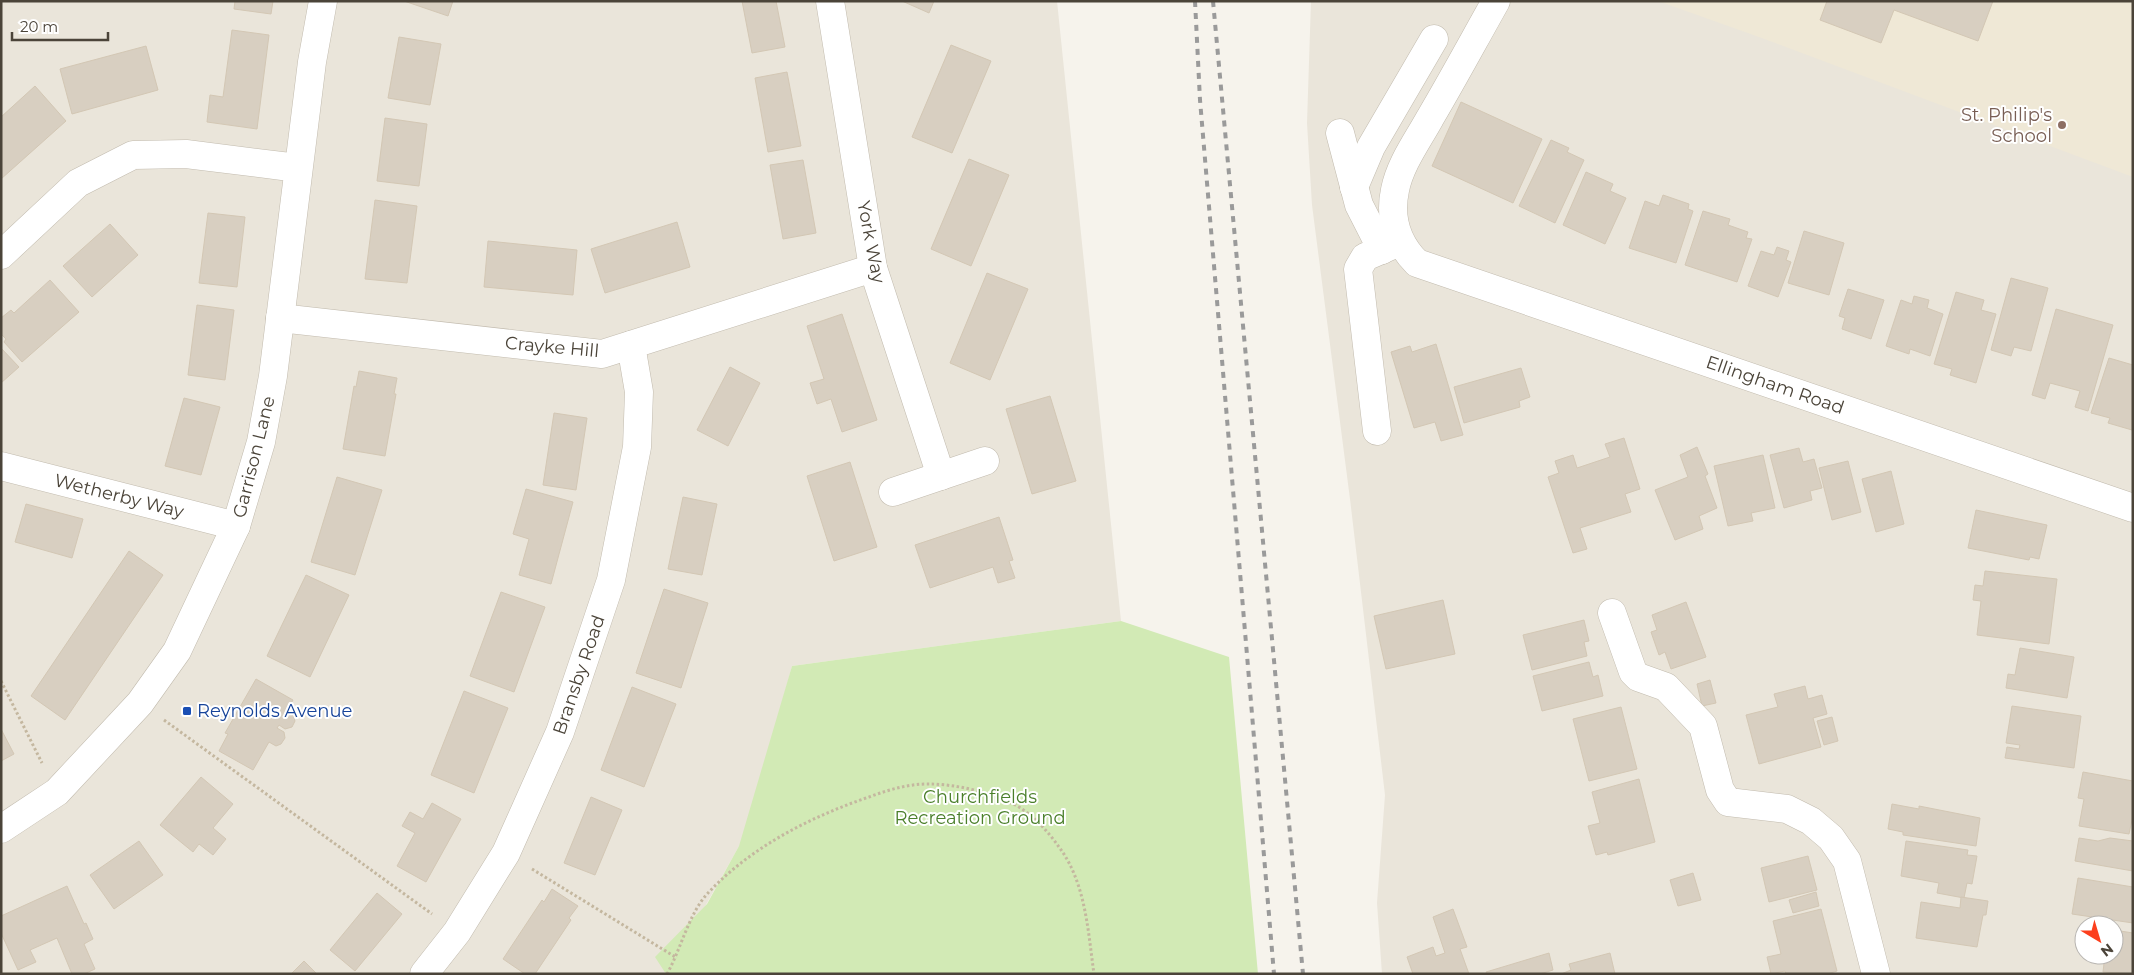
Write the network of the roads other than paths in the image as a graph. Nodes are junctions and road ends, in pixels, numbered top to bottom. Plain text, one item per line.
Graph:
1 (323, 1) edge
2 (830, 1) edge
3 (1496, 1) edge
4 (1434, 39) dead end
5 (1340, 133) dead end
6 (298, 168) junction
7 (1354, 187) junction
8 (1398, 243) junction
9 (1, 255) edge
10 (873, 268) junction
11 (280, 318) junction
12 (631, 345) junction
13 (1377, 431) dead end
14 (985, 461) dead end
15 (1, 466) edge
16 (941, 476) junction
17 (893, 492) dead end
18 (2133, 508) edge
19 (236, 526) junction
20 (1612, 613) dead end
21 (1, 829) edge
22 (424, 974) edge
23 (1876, 974) edge

1 - 6 street, Garrison Lane
2 - 10 street, York Way
3 - 8 street
4 - 7 street
5 - 7 street
6 - 9 street
6 - 11 street, Garrison Lane
7 - 8 street
8 - 13 street
8 - 18 street, Ellingham Road
10 - 12 street, Crayke Hill
10 - 16 street, York Way
11 - 12 street, Crayke Hill
11 - 19 street, Garrison Lane
12 - 22 street, Bransby Road
14 - 16 street
15 - 19 street, Wetherby Way
16 - 17 street
19 - 21 street, Garrison Lane
20 - 23 street

